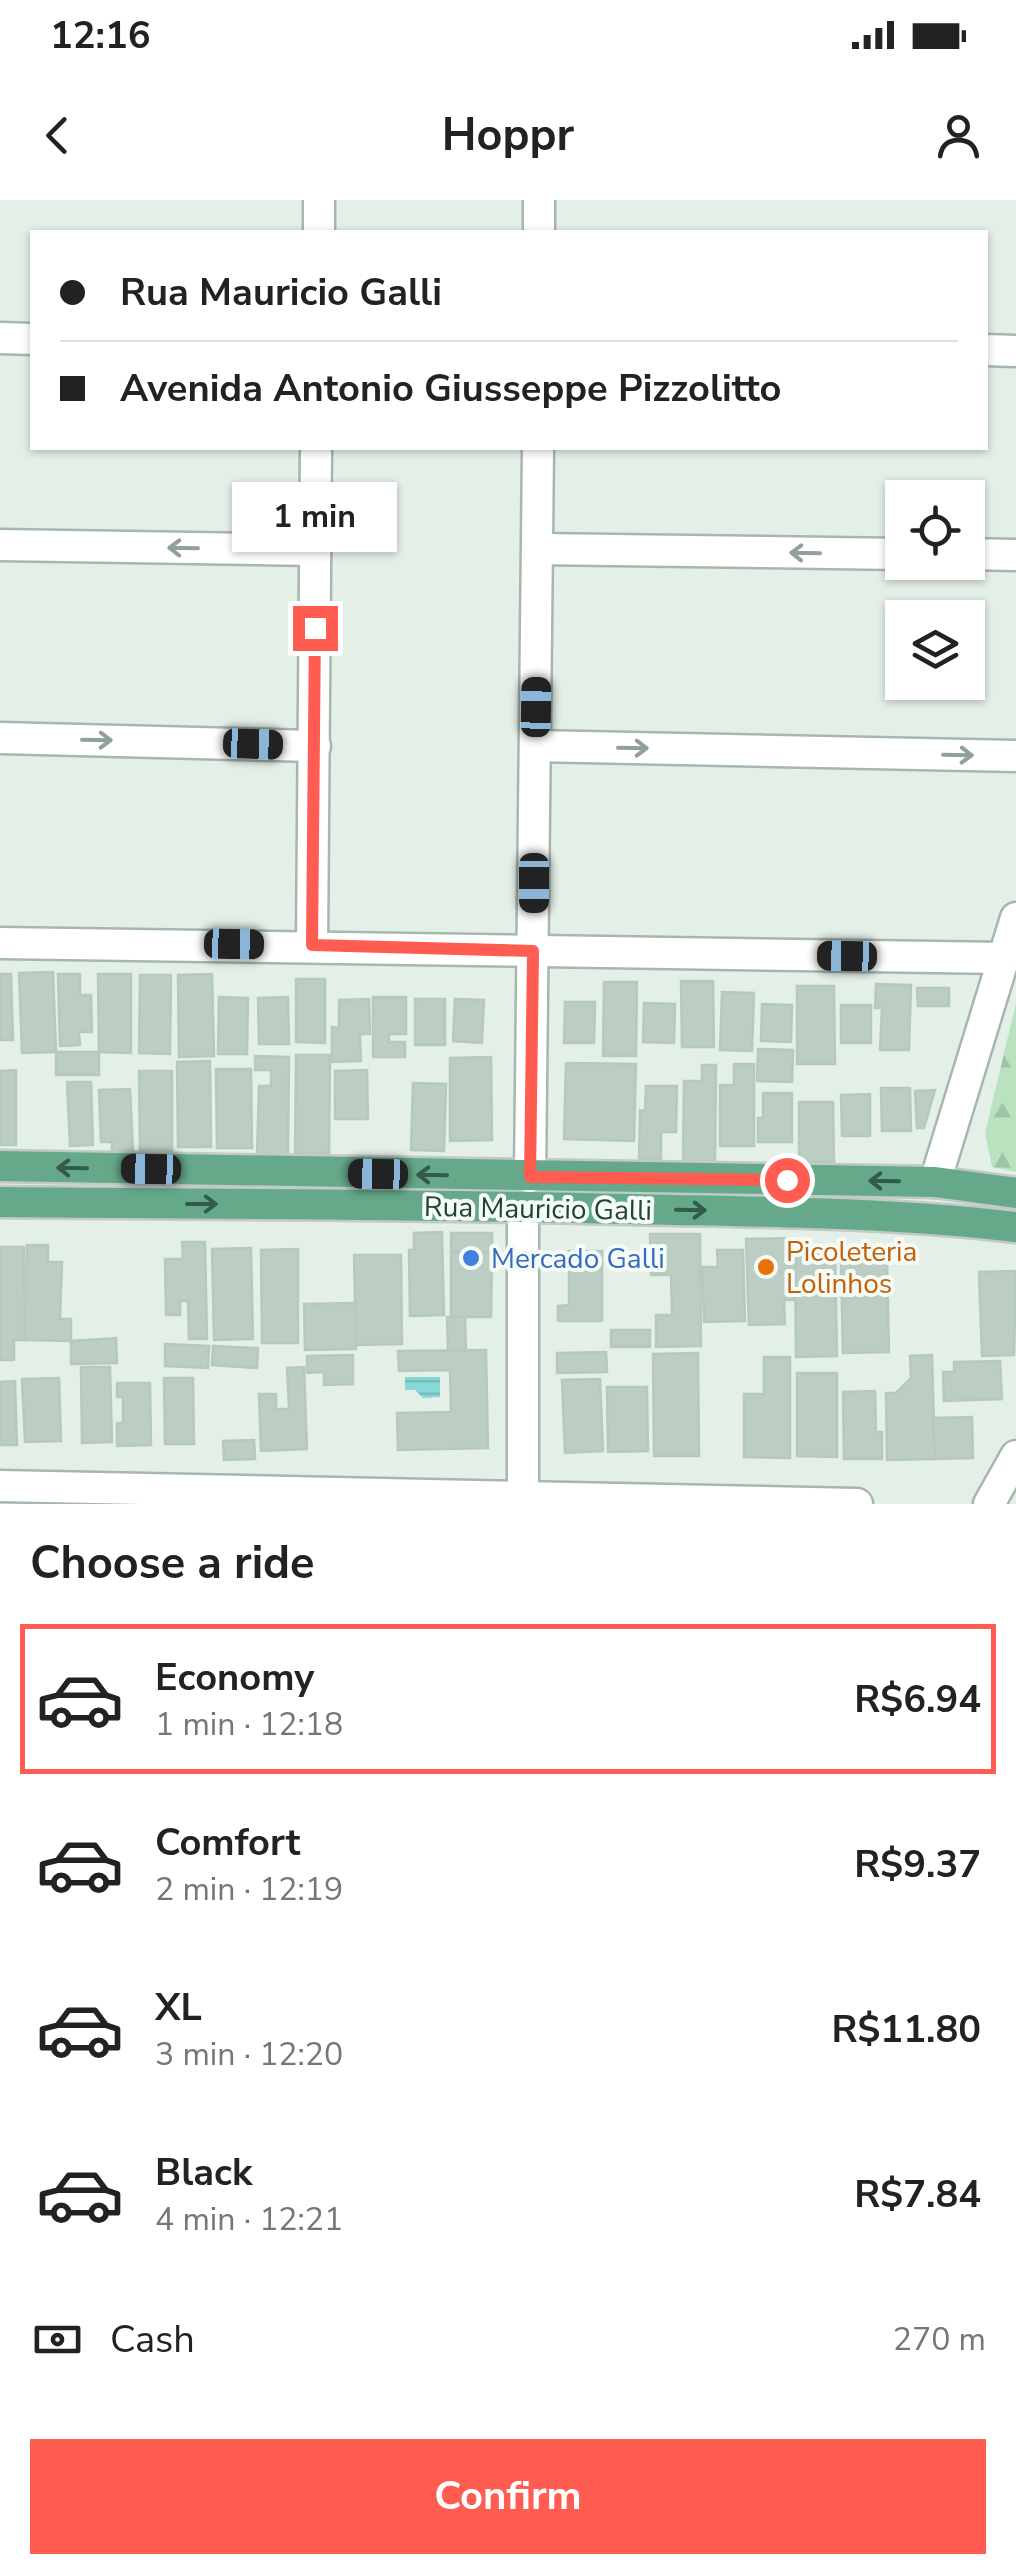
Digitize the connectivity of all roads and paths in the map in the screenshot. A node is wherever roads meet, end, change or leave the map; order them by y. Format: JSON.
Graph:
{"nodes":[{"id":1,"x":319,"y":200,"type":"edge"},
{"id":2,"x":539,"y":200,"type":"edge"},
{"id":3,"x":319,"y":230,"type":"edge"},
{"id":4,"x":539,"y":230,"type":"edge"},
{"id":5,"x":0,"y":338,"type":"edge"},
{"id":6,"x":30,"y":338,"type":"edge"},
{"id":7,"x":988,"y":350,"type":"edge"},
{"id":8,"x":1016,"y":351,"type":"edge"},
{"id":9,"x":316,"y":450,"type":"edge"},
{"id":10,"x":538,"y":450,"type":"edge"},
{"id":11,"x":0,"y":544,"type":"edge"},
{"id":12,"x":315,"y":550,"type":"junction"},
{"id":13,"x":538,"y":550,"type":"junction"},
{"id":14,"x":885,"y":554,"type":"edge"},
{"id":15,"x":985,"y":554,"type":"edge"},
{"id":16,"x":1016,"y":555,"type":"edge"},
{"id":17,"x":0,"y":738,"type":"edge"},
{"id":18,"x":315,"y":746,"type":"junction"},
{"id":19,"x":535,"y":746,"type":"junction"},
{"id":20,"x":1016,"y":756,"type":"edge"},
{"id":21,"x":1016,"y":918,"type":"edge"},
{"id":22,"x":0,"y":943,"type":"edge"},
{"id":23,"x":312,"y":945,"type":"junction"},
{"id":24,"x":533,"y":951,"type":"junction"},
{"id":25,"x":1004,"y":958,"type":"junction"},
{"id":26,"x":0,"y":1166,"type":"edge"},
{"id":27,"x":934,"y":1182,"type":"junction"},
{"id":28,"x":527,"y":1192,"type":"junction"},
{"id":29,"x":1016,"y":1193,"type":"edge"},
{"id":30,"x":0,"y":1202,"type":"edge"},
{"id":31,"x":1016,"y":1227,"type":"edge"},
{"id":32,"x":1013,"y":1469,"type":"edge"},
{"id":33,"x":0,"y":1486,"type":"edge"},
{"id":34,"x":523,"y":1500,"type":"edge"},
{"id":35,"x":857,"y":1504,"type":"edge"},
{"id":36,"x":989,"y":1504,"type":"edge"}],
"edges":[{"from":1,"to":3,"type":"street"},
{"from":2,"to":4,"type":"street"},
{"from":5,"to":6,"type":"street"},
{"from":7,"to":8,"type":"street"},
{"from":9,"to":12,"type":"street"},
{"from":10,"to":13,"type":"street"},
{"from":12,"to":11,"type":"street","one_way":true},
{"from":12,"to":18,"type":"street"},
{"from":14,"to":13,"type":"street","one_way":true},
{"from":13,"to":19,"type":"street"},
{"from":15,"to":16,"type":"street"},
{"from":17,"to":18,"type":"street","one_way":true},
{"from":18,"to":23,"type":"street"},
{"from":19,"to":20,"type":"street","one_way":true},
{"from":19,"to":24,"type":"street"},
{"from":21,"to":25,"type":"street"},
{"from":22,"to":23,"type":"street"},
{"from":23,"to":24,"type":"street"},
{"from":24,"to":25,"type":"street"},
{"from":24,"to":28,"type":"street"},
{"from":25,"to":27,"type":"street"},
{"from":28,"to":26,"type":"main road","name":"Rua Mauricio Galli","one_way":true},
{"from":27,"to":28,"type":"main road","name":"Rua Mauricio Galli","one_way":true},
{"from":27,"to":29,"type":"main road","name":"Rua Mauricio Galli"},
{"from":30,"to":28,"type":"main road","name":"Rua Mauricio Galli","one_way":true},
{"from":28,"to":31,"type":"main road","name":"Rua Mauricio Galli","one_way":true},
{"from":28,"to":34,"type":"street"},
{"from":32,"to":36,"type":"street"},
{"from":33,"to":34,"type":"street"},
{"from":34,"to":35,"type":"street"}]}
